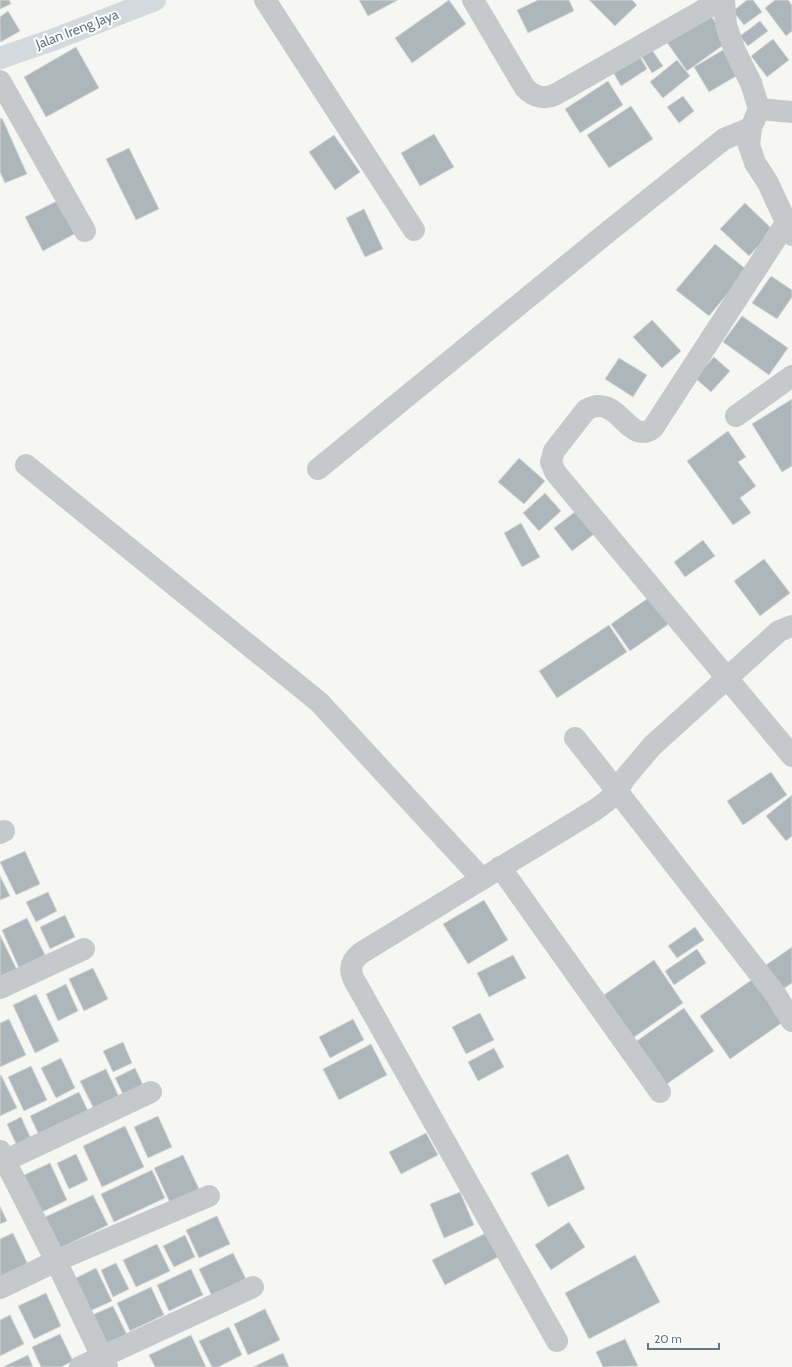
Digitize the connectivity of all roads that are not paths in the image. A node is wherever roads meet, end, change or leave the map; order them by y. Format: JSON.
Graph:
{"nodes":[{"id":1,"x":155,"y":0,"type":"edge"},
{"id":2,"x":265,"y":0,"type":"edge"},
{"id":3,"x":473,"y":0,"type":"edge"},
{"id":4,"x":722,"y":0,"type":"edge"},
{"id":5,"x":0,"y":58,"type":"edge"},
{"id":6,"x":0,"y":81,"type":"edge"},
{"id":7,"x":792,"y":112,"type":"edge"},
{"id":8,"x":755,"y":119,"type":"junction"},
{"id":9,"x":789,"y":229,"type":"edge"},
{"id":10,"x":414,"y":230,"type":"dead end"},
{"id":11,"x":85,"y":231,"type":"dead end"},
{"id":12,"x":792,"y":376,"type":"edge"},
{"id":13,"x":736,"y":416,"type":"dead end"},
{"id":14,"x":26,"y":465,"type":"dead end"},
{"id":15,"x":318,"y":469,"type":"dead end"},
{"id":16,"x":792,"y":626,"type":"edge"},
{"id":17,"x":727,"y":678,"type":"junction"},
{"id":18,"x":575,"y":738,"type":"dead end"},
{"id":19,"x":792,"y":756,"type":"edge"},
{"id":20,"x":617,"y":791,"type":"junction"},
{"id":21,"x":500,"y":867,"type":"junction"},
{"id":22,"x":482,"y":879,"type":"junction"},
{"id":23,"x":84,"y":949,"type":"dead end"},
{"id":24,"x":0,"y":988,"type":"edge"},
{"id":25,"x":792,"y":1021,"type":"edge"},
{"id":26,"x":151,"y":1092,"type":"dead end"},
{"id":27,"x":660,"y":1092,"type":"dead end"},
{"id":28,"x":2,"y":1158,"type":"edge"},
{"id":29,"x":209,"y":1196,"type":"dead end"},
{"id":30,"x":56,"y":1261,"type":"junction"},
{"id":31,"x":253,"y":1287,"type":"dead end"},
{"id":32,"x":0,"y":1288,"type":"edge"},
{"id":33,"x":557,"y":1341,"type":"dead end"},
{"id":34,"x":104,"y":1362,"type":"edge"},
{"id":35,"x":80,"y":1367,"type":"edge"}],
"edges":[{"from":1,"to":5,"type":"street","name":"Jalan Ireng Jaya"},
{"from":2,"to":10,"type":"street"},
{"from":3,"to":4,"type":"street"},
{"from":4,"to":8,"type":"street"},
{"from":6,"to":11,"type":"street"},
{"from":7,"to":8,"type":"street"},
{"from":8,"to":9,"type":"street"},
{"from":8,"to":15,"type":"street"},
{"from":9,"to":17,"type":"street"},
{"from":12,"to":13,"type":"street"},
{"from":14,"to":22,"type":"street"},
{"from":16,"to":17,"type":"street"},
{"from":17,"to":19,"type":"street"},
{"from":17,"to":20,"type":"street"},
{"from":18,"to":20,"type":"street"},
{"from":20,"to":21,"type":"street"},
{"from":20,"to":25,"type":"street"},
{"from":21,"to":22,"type":"street"},
{"from":21,"to":27,"type":"street"},
{"from":22,"to":33,"type":"street"},
{"from":23,"to":24,"type":"street"},
{"from":26,"to":28,"type":"street"},
{"from":28,"to":30,"type":"street"},
{"from":29,"to":30,"type":"street"},
{"from":30,"to":32,"type":"street"},
{"from":30,"to":34,"type":"street"},
{"from":31,"to":34,"type":"street"},
{"from":34,"to":35,"type":"street"}]}
